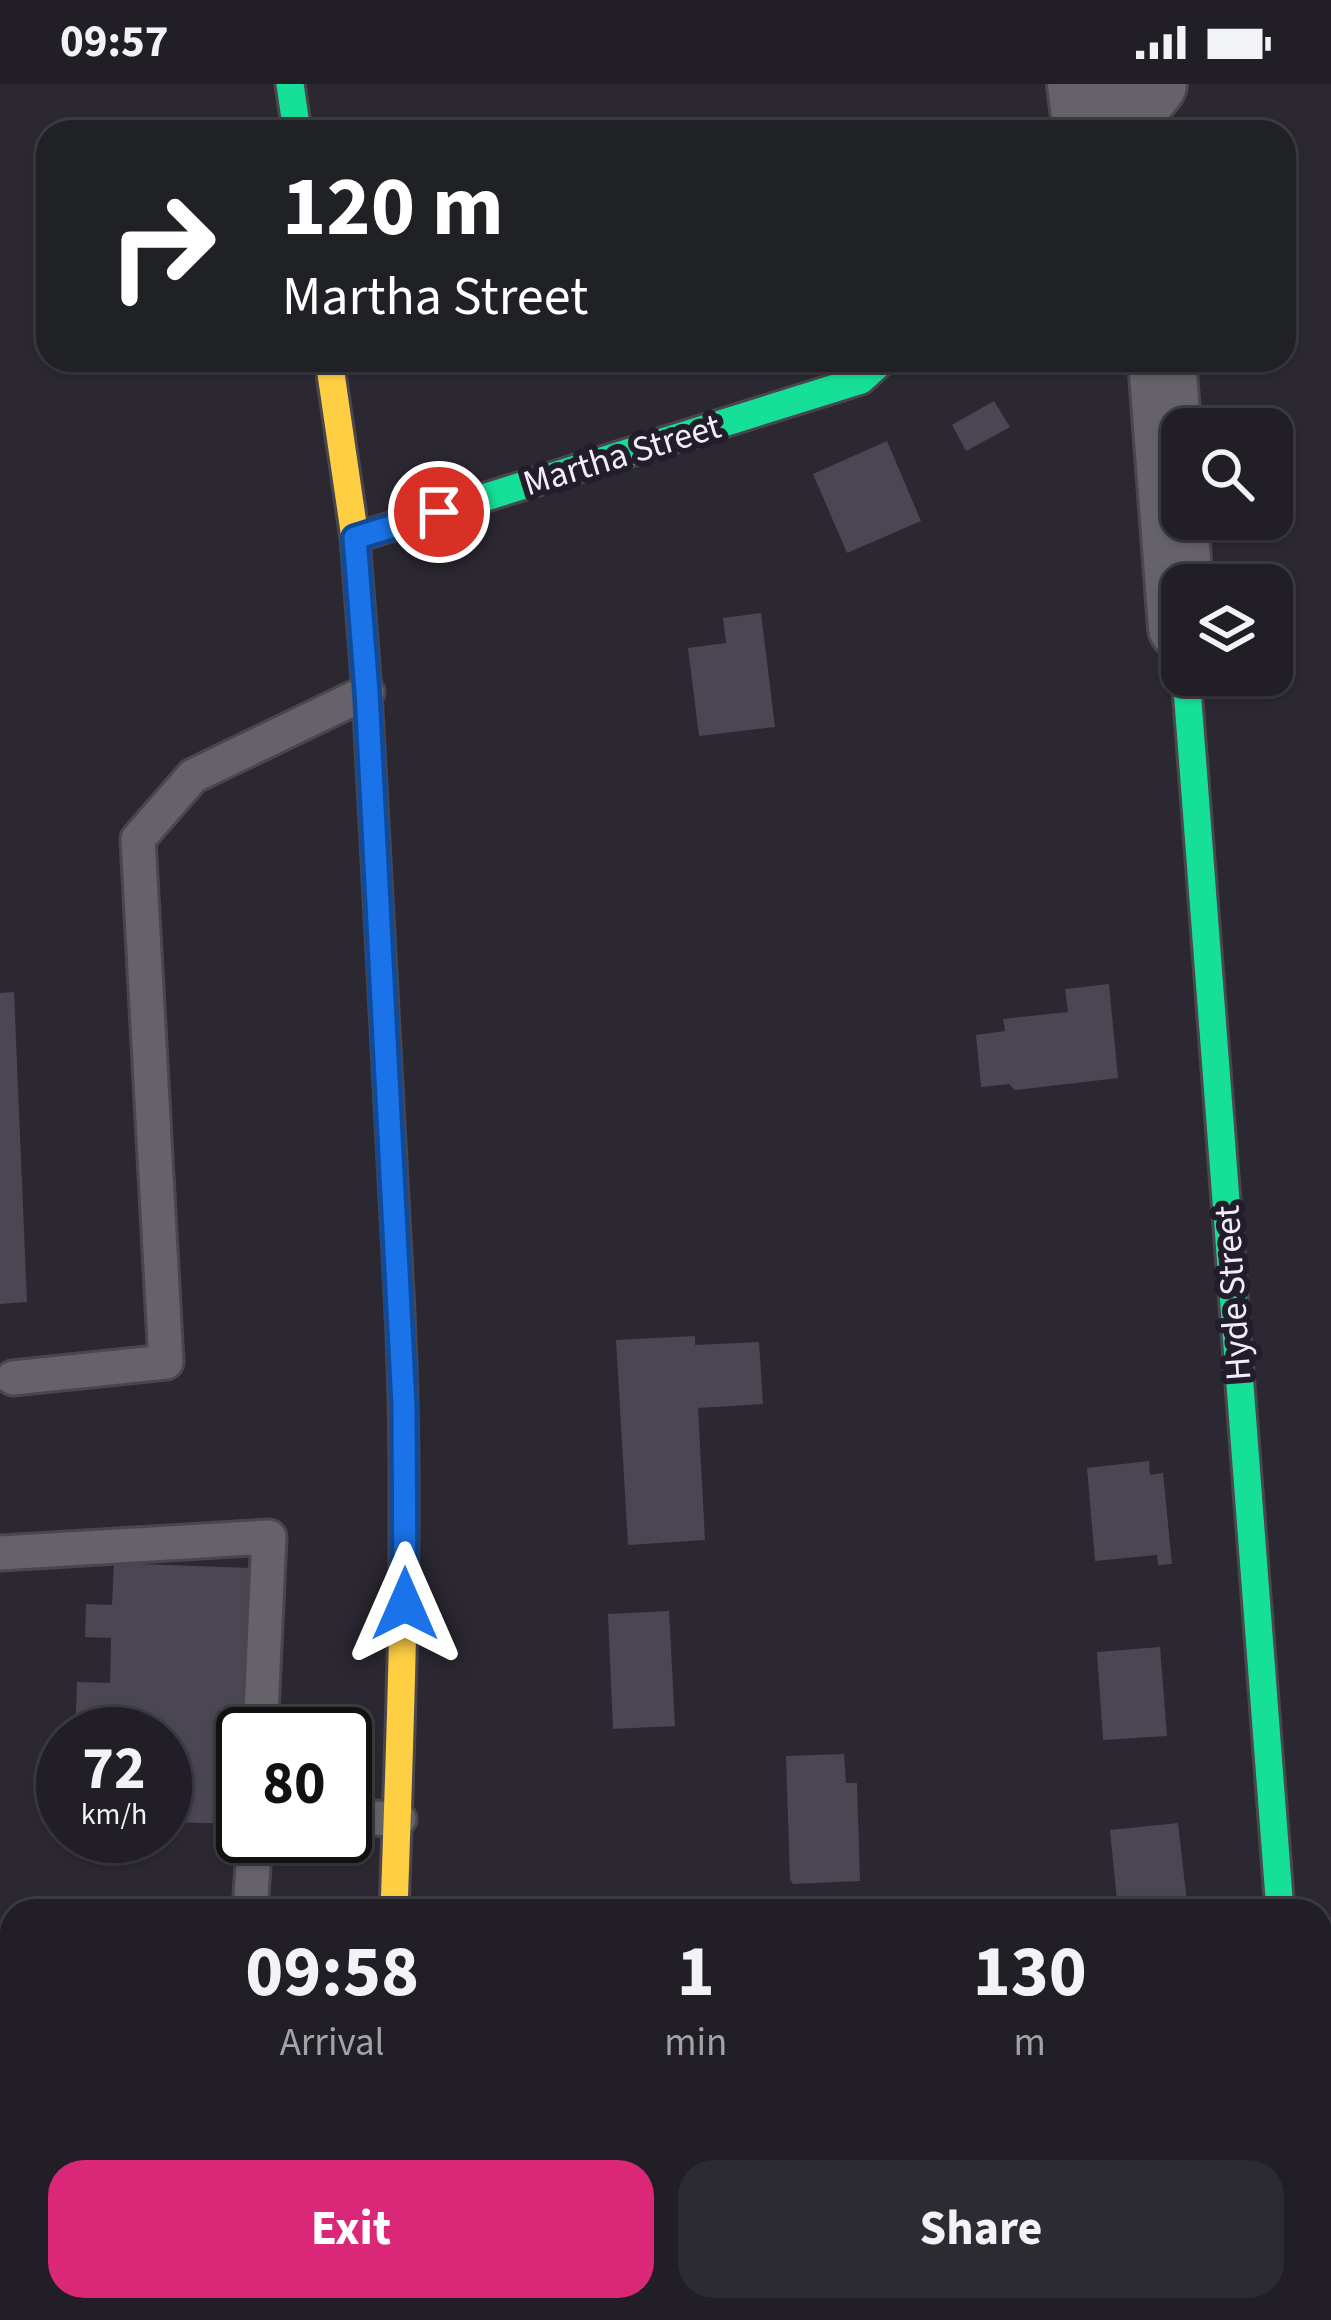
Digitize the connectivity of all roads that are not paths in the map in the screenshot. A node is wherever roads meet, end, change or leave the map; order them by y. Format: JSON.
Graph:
{"nodes":[{"id":1,"x":290,"y":84,"type":"edge"},
{"id":2,"x":1081,"y":84,"type":"edge"},
{"id":3,"x":1153,"y":84,"type":"edge"},
{"id":4,"x":295,"y":120,"type":"edge"},
{"id":5,"x":1086,"y":120,"type":"edge"},
{"id":6,"x":1124,"y":120,"type":"edge"},
{"id":7,"x":331,"y":372,"type":"edge"},
{"id":8,"x":870,"y":372,"type":"edge"},
{"id":9,"x":1163,"y":372,"type":"edge"},
{"id":10,"x":355,"y":538,"type":"junction"},
{"id":11,"x":1177,"y":564,"type":"edge"},
{"id":12,"x":367,"y":692,"type":"junction"},
{"id":13,"x":1188,"y":696,"type":"edge"},
{"id":14,"x":13,"y":1378,"type":"dead end"},
{"id":15,"x":0,"y":1553,"type":"edge"},
{"id":16,"x":261,"y":1707,"type":"edge"},
{"id":17,"x":372,"y":1818,"type":"edge"},
{"id":18,"x":398,"y":1819,"type":"junction"},
{"id":19,"x":253,"y":1863,"type":"edge"},
{"id":20,"x":251,"y":1899,"type":"edge"},
{"id":21,"x":395,"y":1899,"type":"edge"},
{"id":22,"x":1279,"y":1899,"type":"edge"}],
"edges":[{"from":1,"to":4,"type":"main road"},
{"from":2,"to":5,"type":"street"},
{"from":3,"to":6,"type":"street"},
{"from":7,"to":10,"type":"main road"},
{"from":8,"to":10,"type":"main road","name":"Martha Street"},
{"from":9,"to":11,"type":"street"},
{"from":10,"to":12,"type":"main road"},
{"from":12,"to":14,"type":"lane"},
{"from":12,"to":18,"type":"main road"},
{"from":13,"to":22,"type":"main road","name":"Hyde Street"},
{"from":15,"to":16,"type":"lane"},
{"from":17,"to":18,"type":"lane"},
{"from":18,"to":21,"type":"main road"},
{"from":19,"to":20,"type":"lane"}]}
